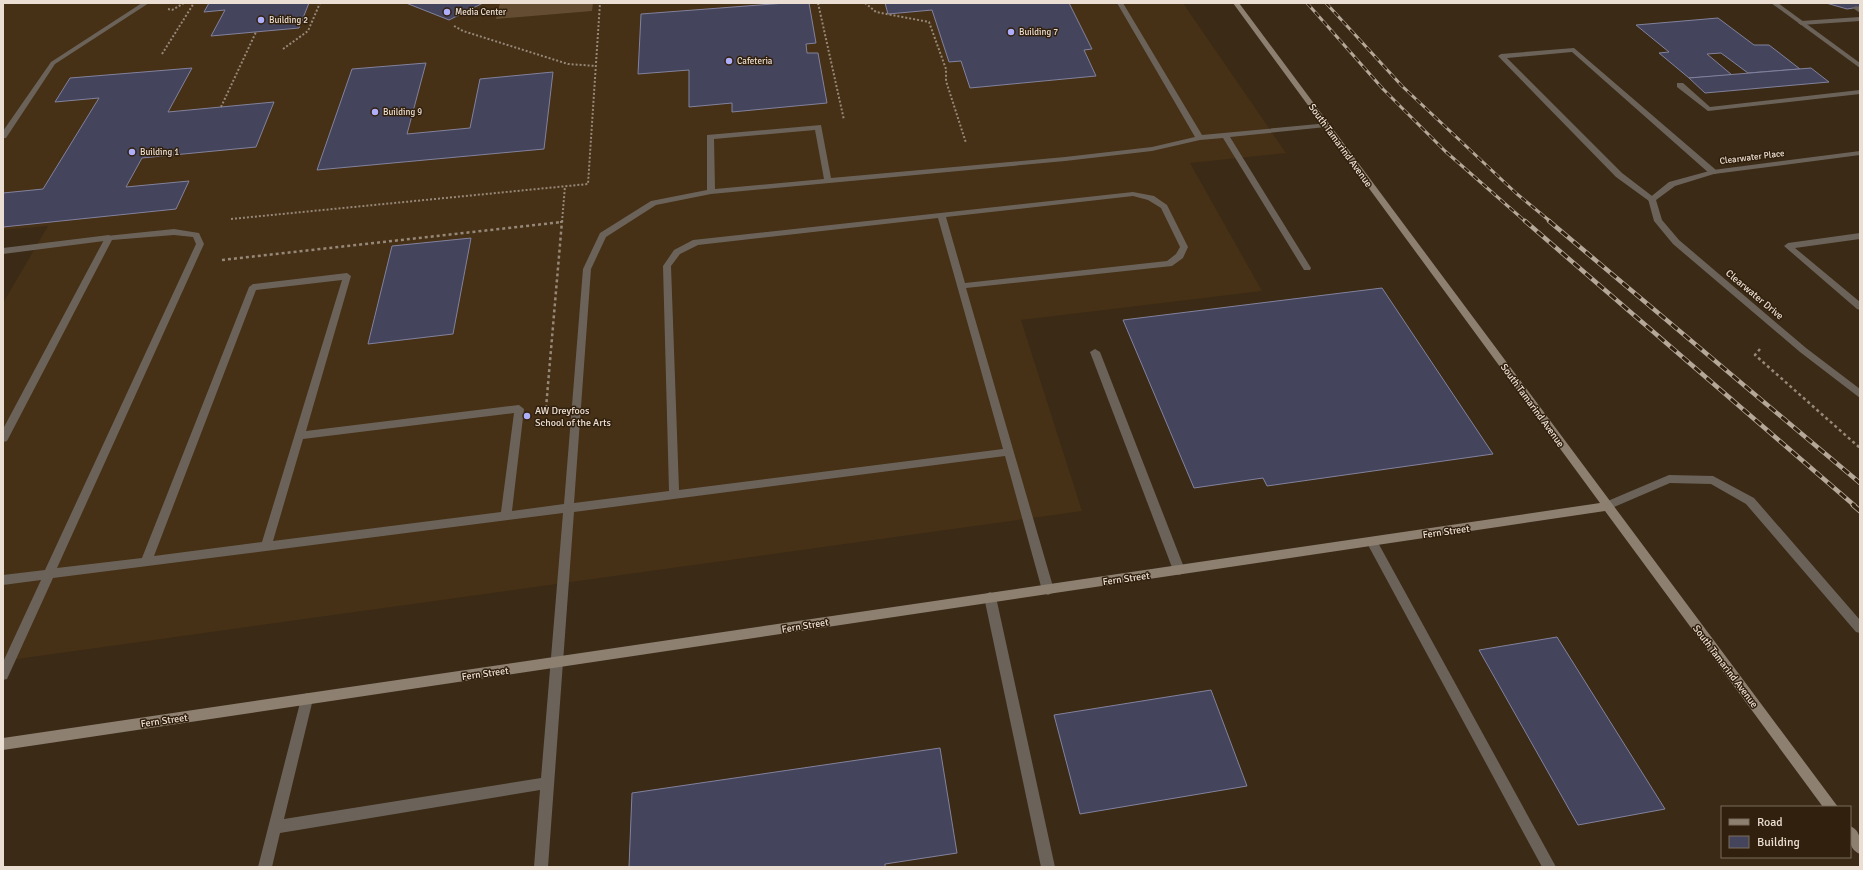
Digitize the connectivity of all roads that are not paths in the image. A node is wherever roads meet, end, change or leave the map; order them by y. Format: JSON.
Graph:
{"nodes":[{"id":1,"x":146,"y":3,"type":"edge"},
{"id":2,"x":1120,"y":3,"type":"edge"},
{"id":3,"x":1236,"y":3,"type":"edge"},
{"id":4,"x":1774,"y":3,"type":"edge"},
{"id":5,"x":1860,"y":19,"type":"edge"},
{"id":6,"x":1801,"y":23,"type":"junction"},
{"id":7,"x":1860,"y":66,"type":"edge"},
{"id":8,"x":1680,"y":85,"type":"dead end"},
{"id":9,"x":1860,"y":92,"type":"edge"},
{"id":10,"x":1326,"y":125,"type":"junction"},
{"id":11,"x":3,"y":136,"type":"edge"},
{"id":12,"x":1225,"y":136,"type":"junction"},
{"id":13,"x":1200,"y":138,"type":"junction"},
{"id":14,"x":1860,"y":153,"type":"edge"},
{"id":15,"x":1713,"y":172,"type":"junction"},
{"id":16,"x":828,"y":181,"type":"junction"},
{"id":17,"x":711,"y":192,"type":"junction"},
{"id":18,"x":1652,"y":199,"type":"junction"},
{"id":19,"x":942,"y":215,"type":"junction"},
{"id":20,"x":1860,"y":236,"type":"edge"},
{"id":21,"x":109,"y":238,"type":"junction"},
{"id":22,"x":7,"y":250,"type":"edge"},
{"id":23,"x":1307,"y":268,"type":"dead end"},
{"id":24,"x":961,"y":286,"type":"junction"},
{"id":25,"x":1860,"y":307,"type":"edge"},
{"id":26,"x":1095,"y":352,"type":"dead end"},
{"id":27,"x":1860,"y":394,"type":"edge"},
{"id":28,"x":299,"y":436,"type":"junction"},
{"id":29,"x":3,"y":438,"type":"edge"},
{"id":30,"x":1009,"y":452,"type":"junction"},
{"id":31,"x":674,"y":495,"type":"junction"},
{"id":32,"x":1607,"y":506,"type":"junction"},
{"id":33,"x":569,"y":508,"type":"junction"},
{"id":34,"x":506,"y":516,"type":"junction"},
{"id":35,"x":1372,"y":542,"type":"junction"},
{"id":36,"x":266,"y":547,"type":"junction"},
{"id":37,"x":146,"y":562,"type":"junction"},
{"id":38,"x":1178,"y":570,"type":"junction"},
{"id":39,"x":49,"y":574,"type":"junction"},
{"id":40,"x":3,"y":580,"type":"edge"},
{"id":41,"x":1048,"y":590,"type":"junction"},
{"id":42,"x":990,"y":597,"type":"junction"},
{"id":43,"x":1860,"y":628,"type":"edge"},
{"id":44,"x":558,"y":662,"type":"junction"},
{"id":45,"x":3,"y":675,"type":"edge"},
{"id":46,"x":307,"y":699,"type":"junction"},
{"id":47,"x":3,"y":744,"type":"edge"},
{"id":48,"x":547,"y":782,"type":"junction"},
{"id":49,"x":1829,"y":806,"type":"edge"},
{"id":50,"x":275,"y":827,"type":"junction"},
{"id":51,"x":1851,"y":834,"type":"edge"},
{"id":52,"x":1860,"y":847,"type":"edge"},
{"id":53,"x":265,"y":867,"type":"edge"},
{"id":54,"x":540,"y":867,"type":"edge"},
{"id":55,"x":1048,"y":867,"type":"edge"},
{"id":56,"x":1548,"y":867,"type":"edge"}],
"edges":[{"from":1,"to":11,"type":"street"},
{"from":2,"to":13,"type":"street"},
{"from":3,"to":10,"type":"street","name":"South Tamarind Avenue"},
{"from":4,"to":6,"type":"street"},
{"from":5,"to":6,"type":"street"},
{"from":6,"to":7,"type":"street"},
{"from":8,"to":9,"type":"street"},
{"from":10,"to":12,"type":"street"},
{"from":10,"to":32,"type":"street","name":"South Tamarind Avenue"},
{"from":12,"to":13,"type":"street"},
{"from":12,"to":23,"type":"street"},
{"from":13,"to":16,"type":"street"},
{"from":14,"to":15,"type":"street","name":"Clearwater Place"},
{"from":15,"to":18,"type":"street","name":"Clearwater Place"},
{"from":15,"to":18,"type":"street"},
{"from":16,"to":17,"type":"street"},
{"from":16,"to":17,"type":"street"},
{"from":17,"to":33,"type":"street"},
{"from":18,"to":27,"type":"street","name":"Clearwater Drive"},
{"from":19,"to":24,"type":"street"},
{"from":19,"to":24,"type":"street"},
{"from":19,"to":31,"type":"street"},
{"from":20,"to":25,"type":"street"},
{"from":21,"to":22,"type":"street"},
{"from":21,"to":29,"type":"street"},
{"from":21,"to":39,"type":"street"},
{"from":24,"to":30,"type":"street"},
{"from":26,"to":38,"type":"street"},
{"from":28,"to":34,"type":"street"},
{"from":28,"to":36,"type":"street"},
{"from":28,"to":37,"type":"street"},
{"from":30,"to":31,"type":"street"},
{"from":30,"to":41,"type":"street"},
{"from":31,"to":33,"type":"street"},
{"from":32,"to":35,"type":"street","name":"Fern Street"},
{"from":32,"to":43,"type":"street"},
{"from":32,"to":49,"type":"street","name":"South Tamarind Avenue"},
{"from":33,"to":34,"type":"street"},
{"from":33,"to":44,"type":"street"},
{"from":34,"to":36,"type":"street"},
{"from":35,"to":38,"type":"street","name":"Fern Street"},
{"from":35,"to":56,"type":"street"},
{"from":36,"to":37,"type":"street"},
{"from":37,"to":39,"type":"street"},
{"from":38,"to":41,"type":"street","name":"Fern Street"},
{"from":39,"to":40,"type":"street"},
{"from":39,"to":45,"type":"street"},
{"from":41,"to":42,"type":"street","name":"Fern Street"},
{"from":42,"to":44,"type":"street","name":"Fern Street"},
{"from":42,"to":55,"type":"street"},
{"from":44,"to":46,"type":"street","name":"Fern Street"},
{"from":44,"to":48,"type":"street"},
{"from":46,"to":47,"type":"street","name":"Fern Street"},
{"from":46,"to":50,"type":"street"},
{"from":48,"to":50,"type":"street"},
{"from":48,"to":54,"type":"street"},
{"from":50,"to":53,"type":"street"},
{"from":51,"to":52,"type":"street"}]}
